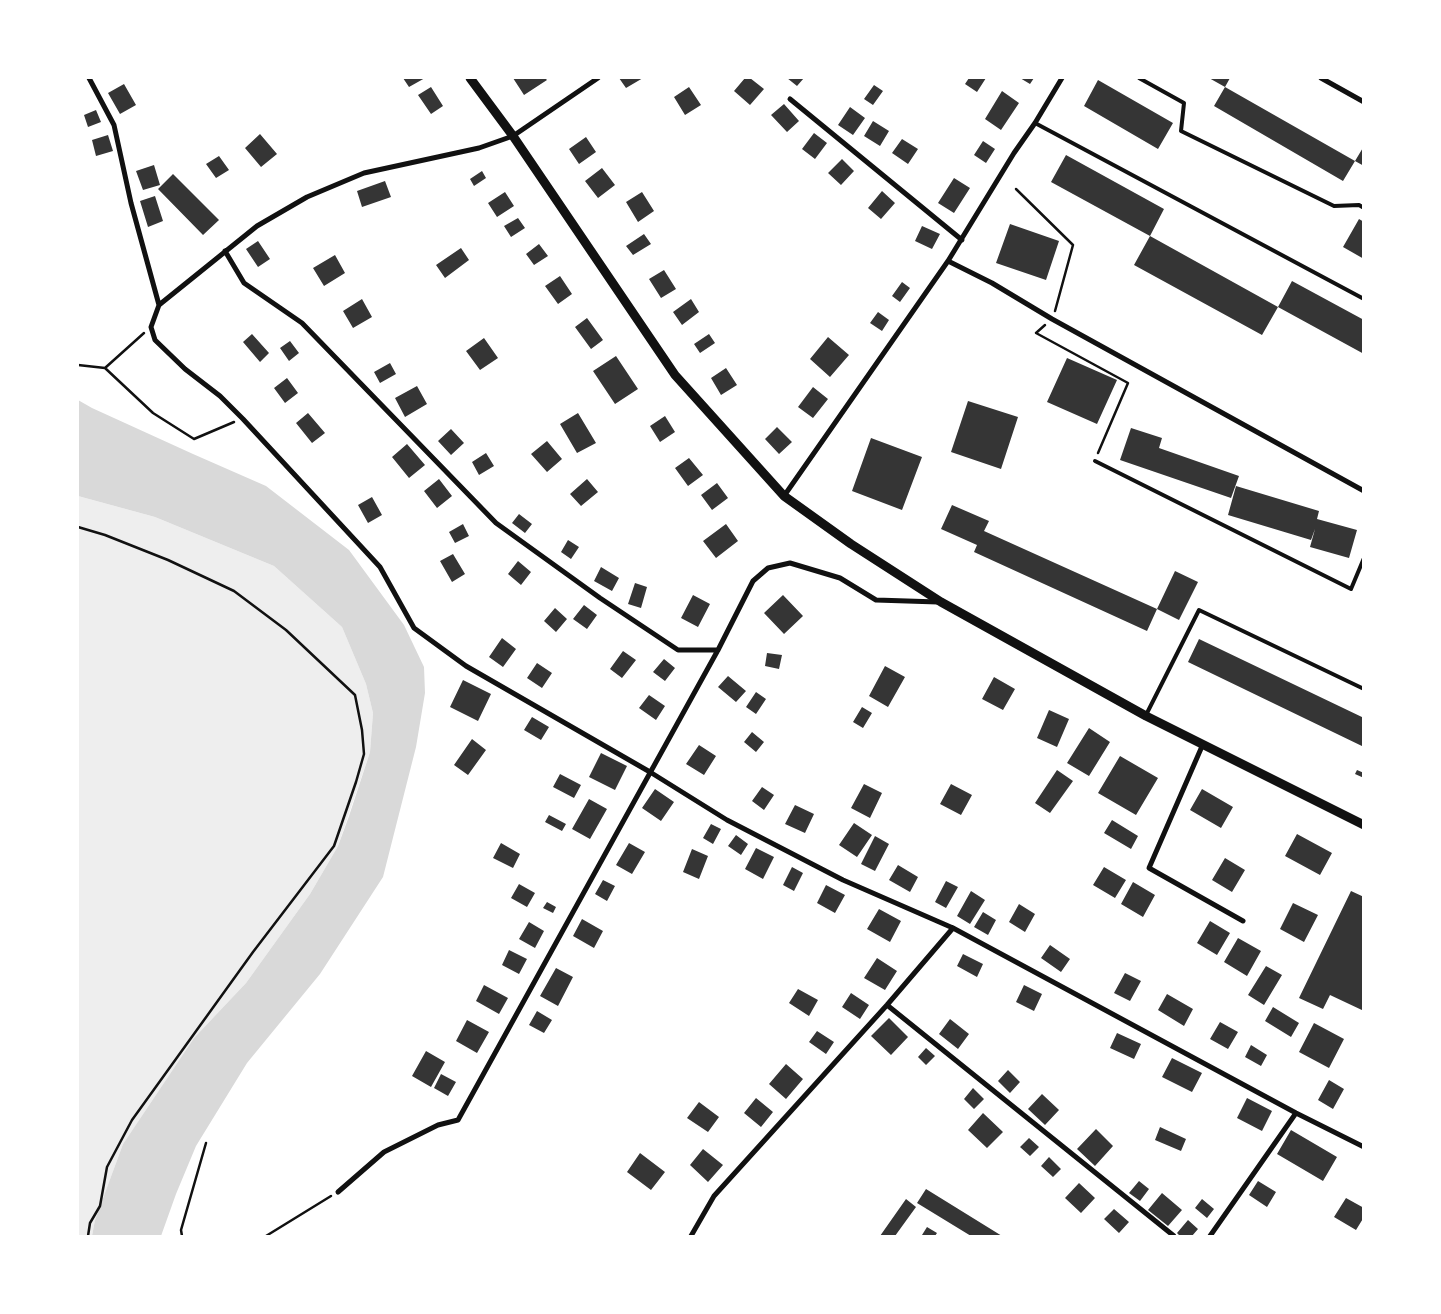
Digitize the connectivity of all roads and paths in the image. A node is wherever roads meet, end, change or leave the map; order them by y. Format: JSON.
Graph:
{"nodes":[{"id":1,"x":89,"y":78,"type":"edge"},
{"id":2,"x":470,"y":78,"type":"edge"},
{"id":3,"x":598,"y":78,"type":"edge"},
{"id":4,"x":1062,"y":78,"type":"edge"},
{"id":5,"x":1139,"y":78,"type":"edge"},
{"id":6,"x":1321,"y":78,"type":"edge"},
{"id":7,"x":790,"y":99,"type":"dead end"},
{"id":8,"x":1364,"y":102,"type":"edge"},
{"id":9,"x":1035,"y":123,"type":"junction"},
{"id":10,"x":513,"y":136,"type":"junction"},
{"id":11,"x":1364,"y":208,"type":"edge"},
{"id":12,"x":962,"y":240,"type":"junction"},
{"id":13,"x":225,"y":251,"type":"junction"},
{"id":14,"x":948,"y":261,"type":"junction"},
{"id":15,"x":1364,"y":298,"type":"edge"},
{"id":16,"x":159,"y":305,"type":"junction"},
{"id":17,"x":151,"y":327,"type":"junction"},
{"id":18,"x":78,"y":365,"type":"edge"},
{"id":19,"x":105,"y":368,"type":"junction"},
{"id":20,"x":243,"y":419,"type":"junction"},
{"id":21,"x":1095,"y":461,"type":"dead end"},
{"id":22,"x":1364,"y":492,"type":"edge"},
{"id":23,"x":784,"y":496,"type":"junction"},
{"id":24,"x":78,"y":527,"type":"edge"},
{"id":25,"x":1364,"y":558,"type":"edge"},
{"id":26,"x":941,"y":602,"type":"junction"},
{"id":27,"x":718,"y":650,"type":"junction"},
{"id":28,"x":1364,"y":689,"type":"edge"},
{"id":29,"x":1146,"y":716,"type":"junction"},
{"id":30,"x":1203,"y":744,"type":"junction"},
{"id":31,"x":650,"y":772,"type":"junction"},
{"id":32,"x":1364,"y":825,"type":"edge"},
{"id":33,"x":1243,"y":921,"type":"dead end"},
{"id":34,"x":953,"y":928,"type":"junction"},
{"id":35,"x":887,"y":1005,"type":"junction"},
{"id":36,"x":1296,"y":1113,"type":"junction"},
{"id":37,"x":206,"y":1143,"type":"dead end"},
{"id":38,"x":1364,"y":1147,"type":"edge"},
{"id":39,"x":338,"y":1192,"type":"joint"},
{"id":40,"x":88,"y":1236,"type":"edge"},
{"id":41,"x":182,"y":1236,"type":"edge"},
{"id":42,"x":266,"y":1236,"type":"edge"},
{"id":43,"x":691,"y":1236,"type":"edge"},
{"id":44,"x":1174,"y":1236,"type":"edge"},
{"id":45,"x":1210,"y":1236,"type":"edge"}],
"edges":[{"from":1,"to":16,"type":"street"},
{"from":2,"to":10,"type":"street"},
{"from":3,"to":10,"type":"street"},
{"from":4,"to":9,"type":"street"},
{"from":5,"to":11,"type":"lane"},
{"from":6,"to":8,"type":"street"},
{"from":7,"to":12,"type":"street"},
{"from":9,"to":12,"type":"street"},
{"from":9,"to":15,"type":"lane"},
{"from":10,"to":13,"type":"street"},
{"from":10,"to":23,"type":"street"},
{"from":12,"to":14,"type":"street"},
{"from":13,"to":16,"type":"street"},
{"from":13,"to":27,"type":"street"},
{"from":14,"to":22,"type":"street"},
{"from":14,"to":23,"type":"street"},
{"from":16,"to":17,"type":"street"},
{"from":17,"to":19,"type":"path"},
{"from":17,"to":20,"type":"street"},
{"from":18,"to":19,"type":"path"},
{"from":19,"to":20,"type":"path"},
{"from":20,"to":31,"type":"street"},
{"from":21,"to":25,"type":"lane"},
{"from":23,"to":26,"type":"street"},
{"from":24,"to":40,"type":"path"},
{"from":26,"to":27,"type":"street"},
{"from":26,"to":29,"type":"street"},
{"from":27,"to":31,"type":"street"},
{"from":28,"to":29,"type":"lane"},
{"from":29,"to":30,"type":"street"},
{"from":30,"to":32,"type":"street"},
{"from":30,"to":33,"type":"street"},
{"from":31,"to":34,"type":"street"},
{"from":31,"to":39,"type":"street"},
{"from":34,"to":35,"type":"street"},
{"from":34,"to":36,"type":"street"},
{"from":35,"to":43,"type":"street"},
{"from":35,"to":44,"type":"street"},
{"from":36,"to":38,"type":"street"},
{"from":36,"to":45,"type":"street"},
{"from":37,"to":41,"type":"path"},
{"from":39,"to":42,"type":"path"}]}
